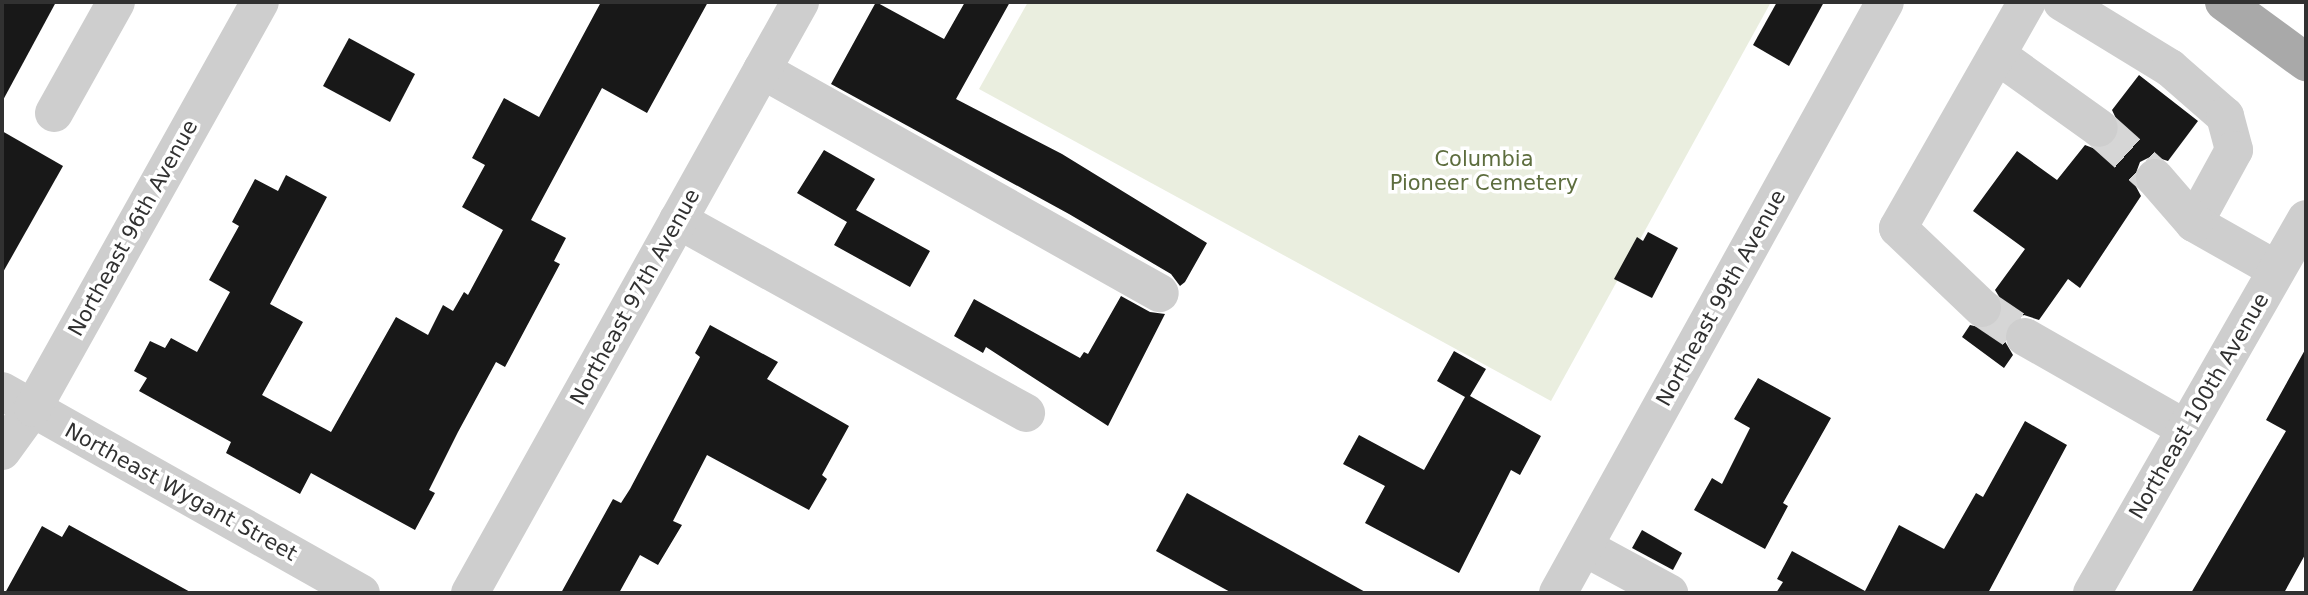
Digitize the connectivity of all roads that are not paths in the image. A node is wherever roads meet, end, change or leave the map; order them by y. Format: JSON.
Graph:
{"nodes":[{"id":1,"x":116,"y":2,"type":"edge"},
{"id":2,"x":260,"y":2,"type":"edge"},
{"id":3,"x":800,"y":2,"type":"edge"},
{"id":4,"x":1885,"y":2,"type":"edge"},
{"id":5,"x":2027,"y":2,"type":"edge"},
{"id":6,"x":2062,"y":2,"type":"edge"},
{"id":7,"x":2224,"y":2,"type":"edge"},
{"id":8,"x":1997,"y":55,"type":"junction"},
{"id":9,"x":2306,"y":62,"type":"edge"},
{"id":10,"x":762,"y":70,"type":"junction"},
{"id":11,"x":54,"y":113,"type":"dead end"},
{"id":12,"x":2099,"y":128,"type":"tunnel mouth"},
{"id":13,"x":2155,"y":178,"type":"tunnel mouth"},
{"id":14,"x":2306,"y":219,"type":"edge"},
{"id":15,"x":678,"y":220,"type":"junction"},
{"id":16,"x":2194,"y":223,"type":"junction"},
{"id":17,"x":2277,"y":270,"type":"junction"},
{"id":18,"x":1160,"y":293,"type":"dead end"},
{"id":19,"x":1982,"y":308,"type":"tunnel mouth"},
{"id":20,"x":2025,"y":337,"type":"tunnel mouth"},
{"id":21,"x":17,"y":400,"type":"edge"},
{"id":22,"x":1026,"y":413,"type":"dead end"},
{"id":23,"x":2186,"y":429,"type":"junction"},
{"id":24,"x":2,"y":450,"type":"edge"},
{"id":25,"x":1584,"y":547,"type":"junction"},
{"id":26,"x":361,"y":593,"type":"edge"},
{"id":27,"x":470,"y":593,"type":"edge"},
{"id":28,"x":1558,"y":593,"type":"edge"},
{"id":29,"x":1669,"y":593,"type":"edge"},
{"id":30,"x":2092,"y":593,"type":"edge"}],
"edges":[{"from":1,"to":11,"type":"street"},
{"from":2,"to":21,"type":"street","name":"Northeast 96th Avenue"},
{"from":3,"to":10,"type":"street","name":"Northeast 97th Avenue"},
{"from":4,"to":25,"type":"street","name":"Northeast 99th Avenue"},
{"from":5,"to":8,"type":"street"},
{"from":6,"to":16,"type":"street"},
{"from":7,"to":9,"type":"main road"},
{"from":8,"to":12,"type":"street"},
{"from":8,"to":19,"type":"street"},
{"from":10,"to":15,"type":"street","name":"Northeast 97th Avenue"},
{"from":10,"to":18,"type":"street"},
{"from":13,"to":16,"type":"street"},
{"from":14,"to":17,"type":"street","name":"Northeast 100th Avenue"},
{"from":15,"to":22,"type":"street"},
{"from":15,"to":27,"type":"street","name":"Northeast 97th Avenue"},
{"from":16,"to":17,"type":"street"},
{"from":17,"to":23,"type":"street","name":"Northeast 100th Avenue"},
{"from":20,"to":23,"type":"street"},
{"from":21,"to":24,"type":"street","name":"Northeast 96th Avenue"},
{"from":21,"to":26,"type":"street","name":"Northeast Wygant Street"},
{"from":23,"to":30,"type":"street","name":"Northeast 100th Avenue"},
{"from":25,"to":28,"type":"street","name":"Northeast 99th Avenue"},
{"from":25,"to":29,"type":"street"}]}
